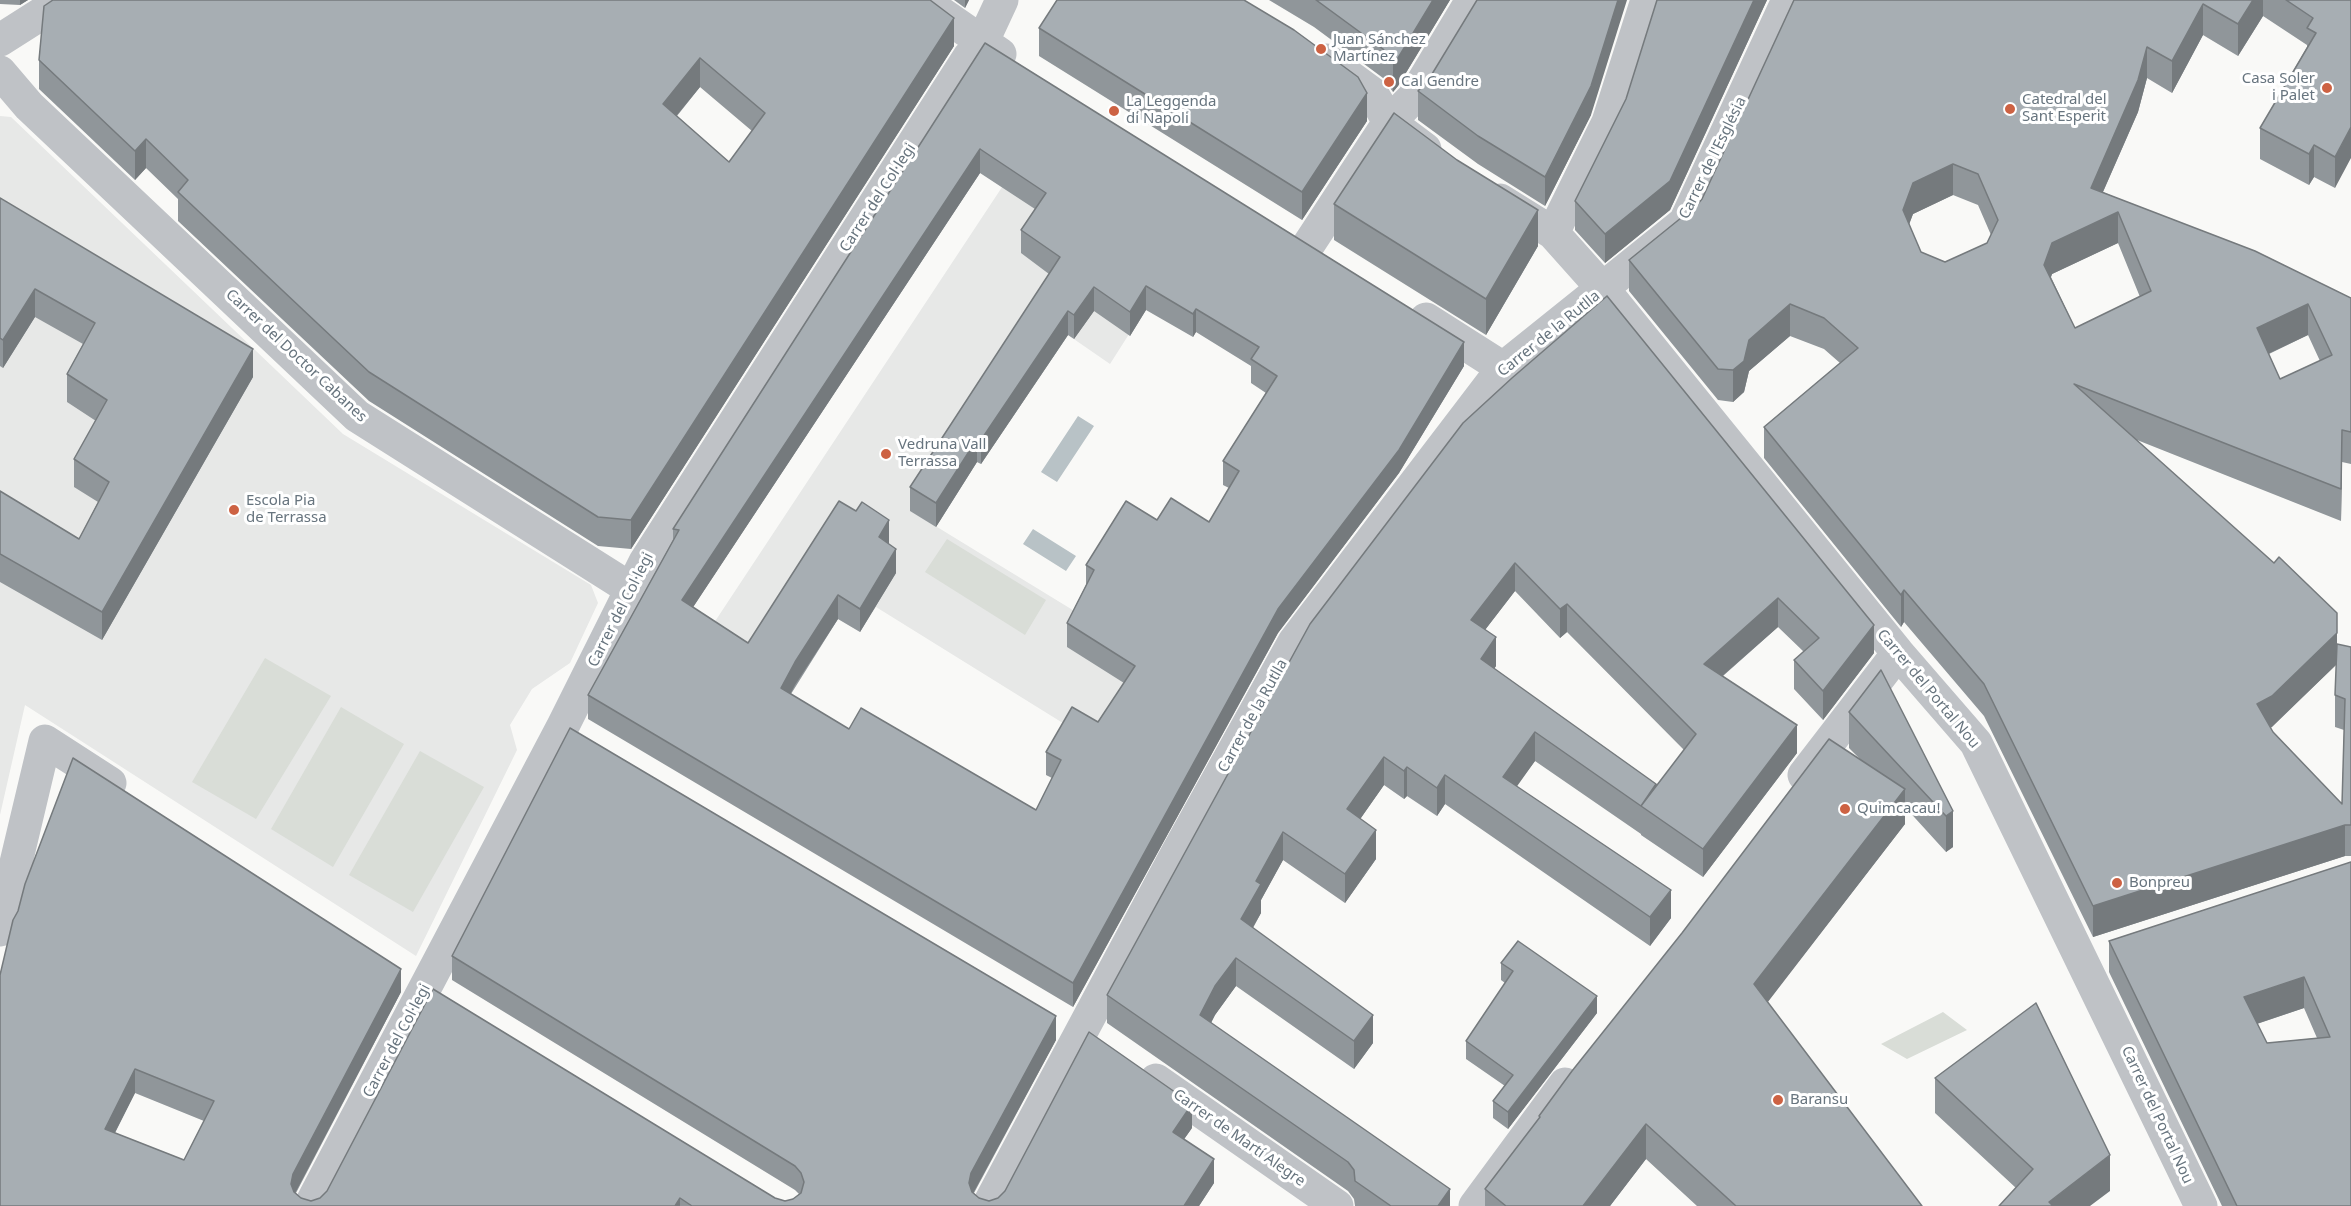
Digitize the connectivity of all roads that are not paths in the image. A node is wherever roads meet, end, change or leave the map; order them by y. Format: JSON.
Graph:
{"nodes":[{"id":1,"x":63,"y":0,"type":"edge"},
{"id":2,"x":922,"y":0,"type":"edge"},
{"id":3,"x":1002,"y":0,"type":"edge"},
{"id":4,"x":1472,"y":0,"type":"edge"},
{"id":5,"x":1647,"y":0,"type":"edge"},
{"id":6,"x":1788,"y":0,"type":"edge"},
{"id":7,"x":0,"y":40,"type":"edge"},
{"id":8,"x":982,"y":43,"type":"junction"},
{"id":9,"x":1304,"y":43,"type":"edge"},
{"id":10,"x":1023,"y":68,"type":"edge"},
{"id":11,"x":0,"y":72,"type":"edge"},
{"id":12,"x":1389,"y":122,"type":"junction"},
{"id":13,"x":1450,"y":167,"type":"edge"},
{"id":14,"x":1477,"y":186,"type":"edge"},
{"id":15,"x":1553,"y":233,"type":"junction"},
{"id":16,"x":1336,"y":265,"type":"edge"},
{"id":17,"x":1604,"y":289,"type":"junction"},
{"id":18,"x":1405,"y":307,"type":"edge"},
{"id":19,"x":1503,"y":368,"type":"junction"},
{"id":20,"x":631,"y":589,"type":"junction"},
{"id":21,"x":1898,"y":653,"type":"junction"},
{"id":22,"x":560,"y":731,"type":"junction"},
{"id":23,"x":593,"y":744,"type":"edge"},
{"id":24,"x":1790,"y":794,"type":"edge"},
{"id":25,"x":135,"y":799,"type":"edge"},
{"id":26,"x":0,"y":930,"type":"edge"},
{"id":27,"x":2115,"y":950,"type":"edge"},
{"id":28,"x":2083,"y":963,"type":"junction"},
{"id":29,"x":416,"y":980,"type":"junction"},
{"id":30,"x":456,"y":1004,"type":"edge"},
{"id":31,"x":1053,"y":1017,"type":"edge"},
{"id":32,"x":1106,"y":1046,"type":"junction"},
{"id":33,"x":1587,"y":1057,"type":"edge"},
{"id":34,"x":310,"y":1206,"type":"edge"},
{"id":35,"x":988,"y":1206,"type":"edge"},
{"id":36,"x":1337,"y":1206,"type":"edge"},
{"id":37,"x":1475,"y":1206,"type":"edge"},
{"id":38,"x":2201,"y":1206,"type":"edge"}],
"edges":[{"from":1,"to":7,"type":"street"},
{"from":2,"to":8,"type":"street"},
{"from":3,"to":8,"type":"street","name":"Carrer del Col·legi"},
{"from":4,"to":12,"type":"street"},
{"from":5,"to":15,"type":"street"},
{"from":6,"to":17,"type":"street","name":"Carrer de l'Església"},
{"from":8,"to":10,"type":"street"},
{"from":8,"to":20,"type":"street","name":"Carrer del Col·legi"},
{"from":9,"to":12,"type":"street"},
{"from":11,"to":20,"type":"street","name":"Carrer del Doctor Cabanes"},
{"from":12,"to":13,"type":"street"},
{"from":12,"to":16,"type":"street"},
{"from":14,"to":15,"type":"street","name":"Carrer del Portal Nou"},
{"from":15,"to":17,"type":"street","name":"Carrer del Portal Nou"},
{"from":17,"to":19,"type":"street","name":"Carrer de la Rutlla"},
{"from":17,"to":21,"type":"street","name":"Carrer del Portal Nou"},
{"from":18,"to":19,"type":"street"},
{"from":19,"to":32,"type":"street","name":"Carrer de la Rutlla"},
{"from":20,"to":22,"type":"street","name":"Carrer del Col·legi"},
{"from":21,"to":24,"type":"street"},
{"from":21,"to":28,"type":"street","name":"Carrer del Portal Nou"},
{"from":22,"to":23,"type":"street"},
{"from":22,"to":29,"type":"street","name":"Carrer del Col·legi"},
{"from":25,"to":26,"type":"street"},
{"from":27,"to":28,"type":"street"},
{"from":28,"to":38,"type":"street","name":"Carrer del Portal Nou"},
{"from":29,"to":30,"type":"street"},
{"from":29,"to":34,"type":"street","name":"Carrer del Col·legi"},
{"from":31,"to":32,"type":"street","name":"Carrer de Martí Alegre"},
{"from":32,"to":35,"type":"street","name":"Carrer de la Rutlla"},
{"from":32,"to":36,"type":"street","name":"Carrer de Martí Alegre"},
{"from":33,"to":37,"type":"street"}]}
